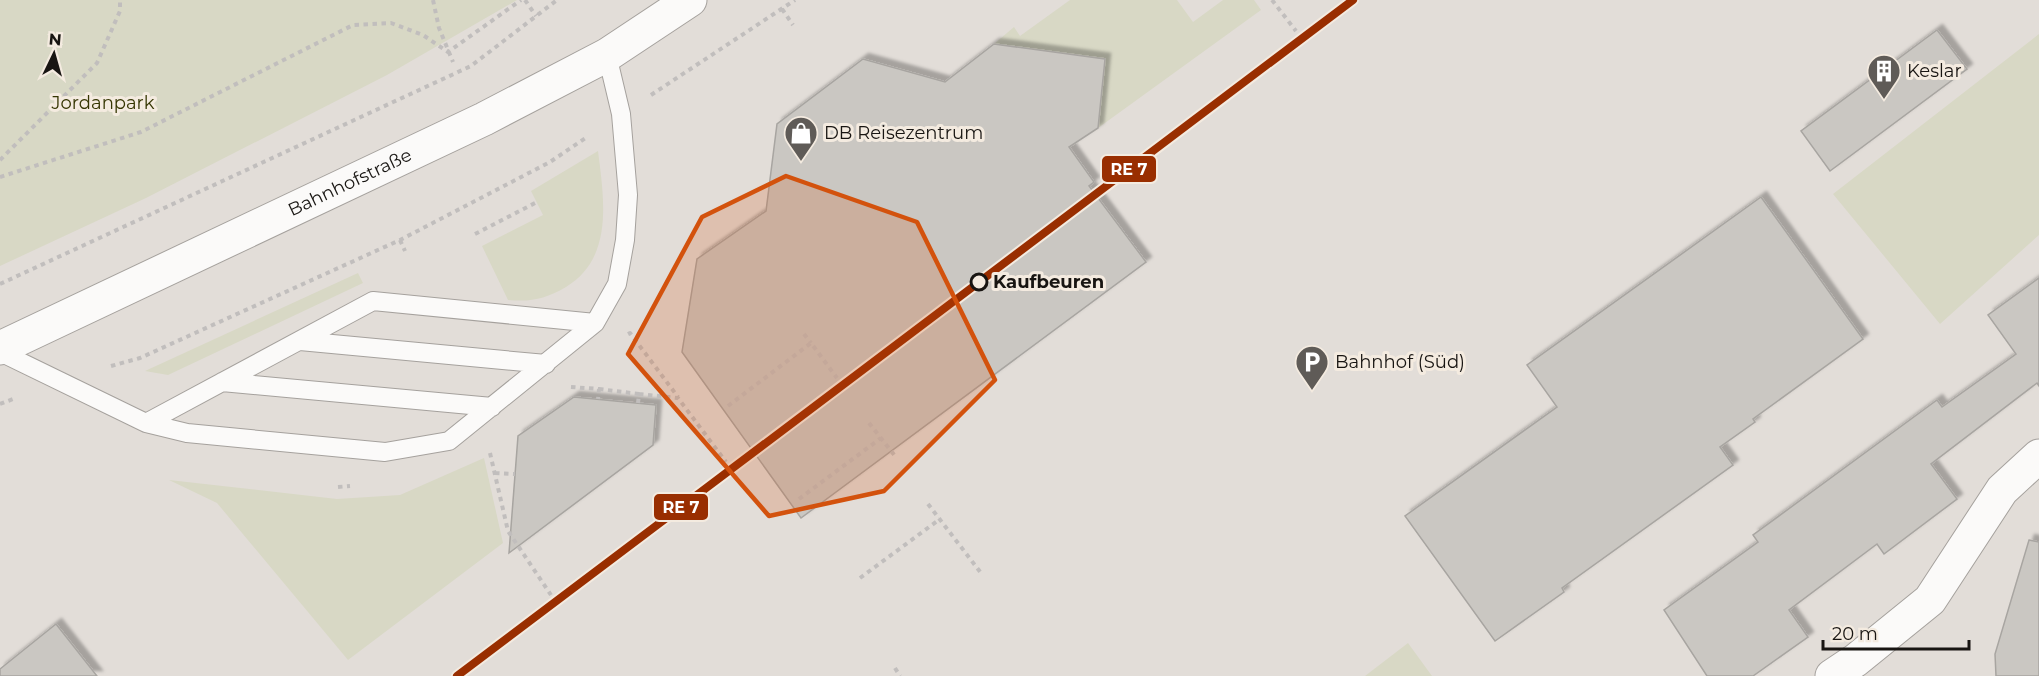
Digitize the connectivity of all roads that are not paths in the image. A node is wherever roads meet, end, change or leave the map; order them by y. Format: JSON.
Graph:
{"nodes":[{"id":1,"x":690,"y":0,"type":"edge"},
{"id":2,"x":607,"y":55,"type":"junction"},
{"id":3,"x":595,"y":323,"type":"junction"},
{"id":4,"x":300,"y":340,"type":"junction"},
{"id":5,"x":0,"y":350,"type":"edge"},
{"id":6,"x":546,"y":364,"type":"junction"},
{"id":7,"x":222,"y":382,"type":"junction"},
{"id":8,"x":487,"y":411,"type":"junction"},
{"id":9,"x":146,"y":423,"type":"junction"},
{"id":10,"x":2039,"y":456,"type":"edge"},
{"id":11,"x":1832,"y":676,"type":"edge"}],
"edges":[{"from":1,"to":2,"type":"street","name":"Bahnhofstraße"},
{"from":2,"to":3,"type":"lane"},
{"from":2,"to":5,"type":"street","name":"Bahnhofstraße"},
{"from":3,"to":4,"type":"lane"},
{"from":3,"to":6,"type":"lane"},
{"from":4,"to":6,"type":"lane"},
{"from":4,"to":7,"type":"lane"},
{"from":5,"to":9,"type":"lane"},
{"from":6,"to":8,"type":"lane"},
{"from":7,"to":8,"type":"lane"},
{"from":7,"to":9,"type":"lane"},
{"from":8,"to":9,"type":"lane"},
{"from":10,"to":11,"type":"street"}]}
